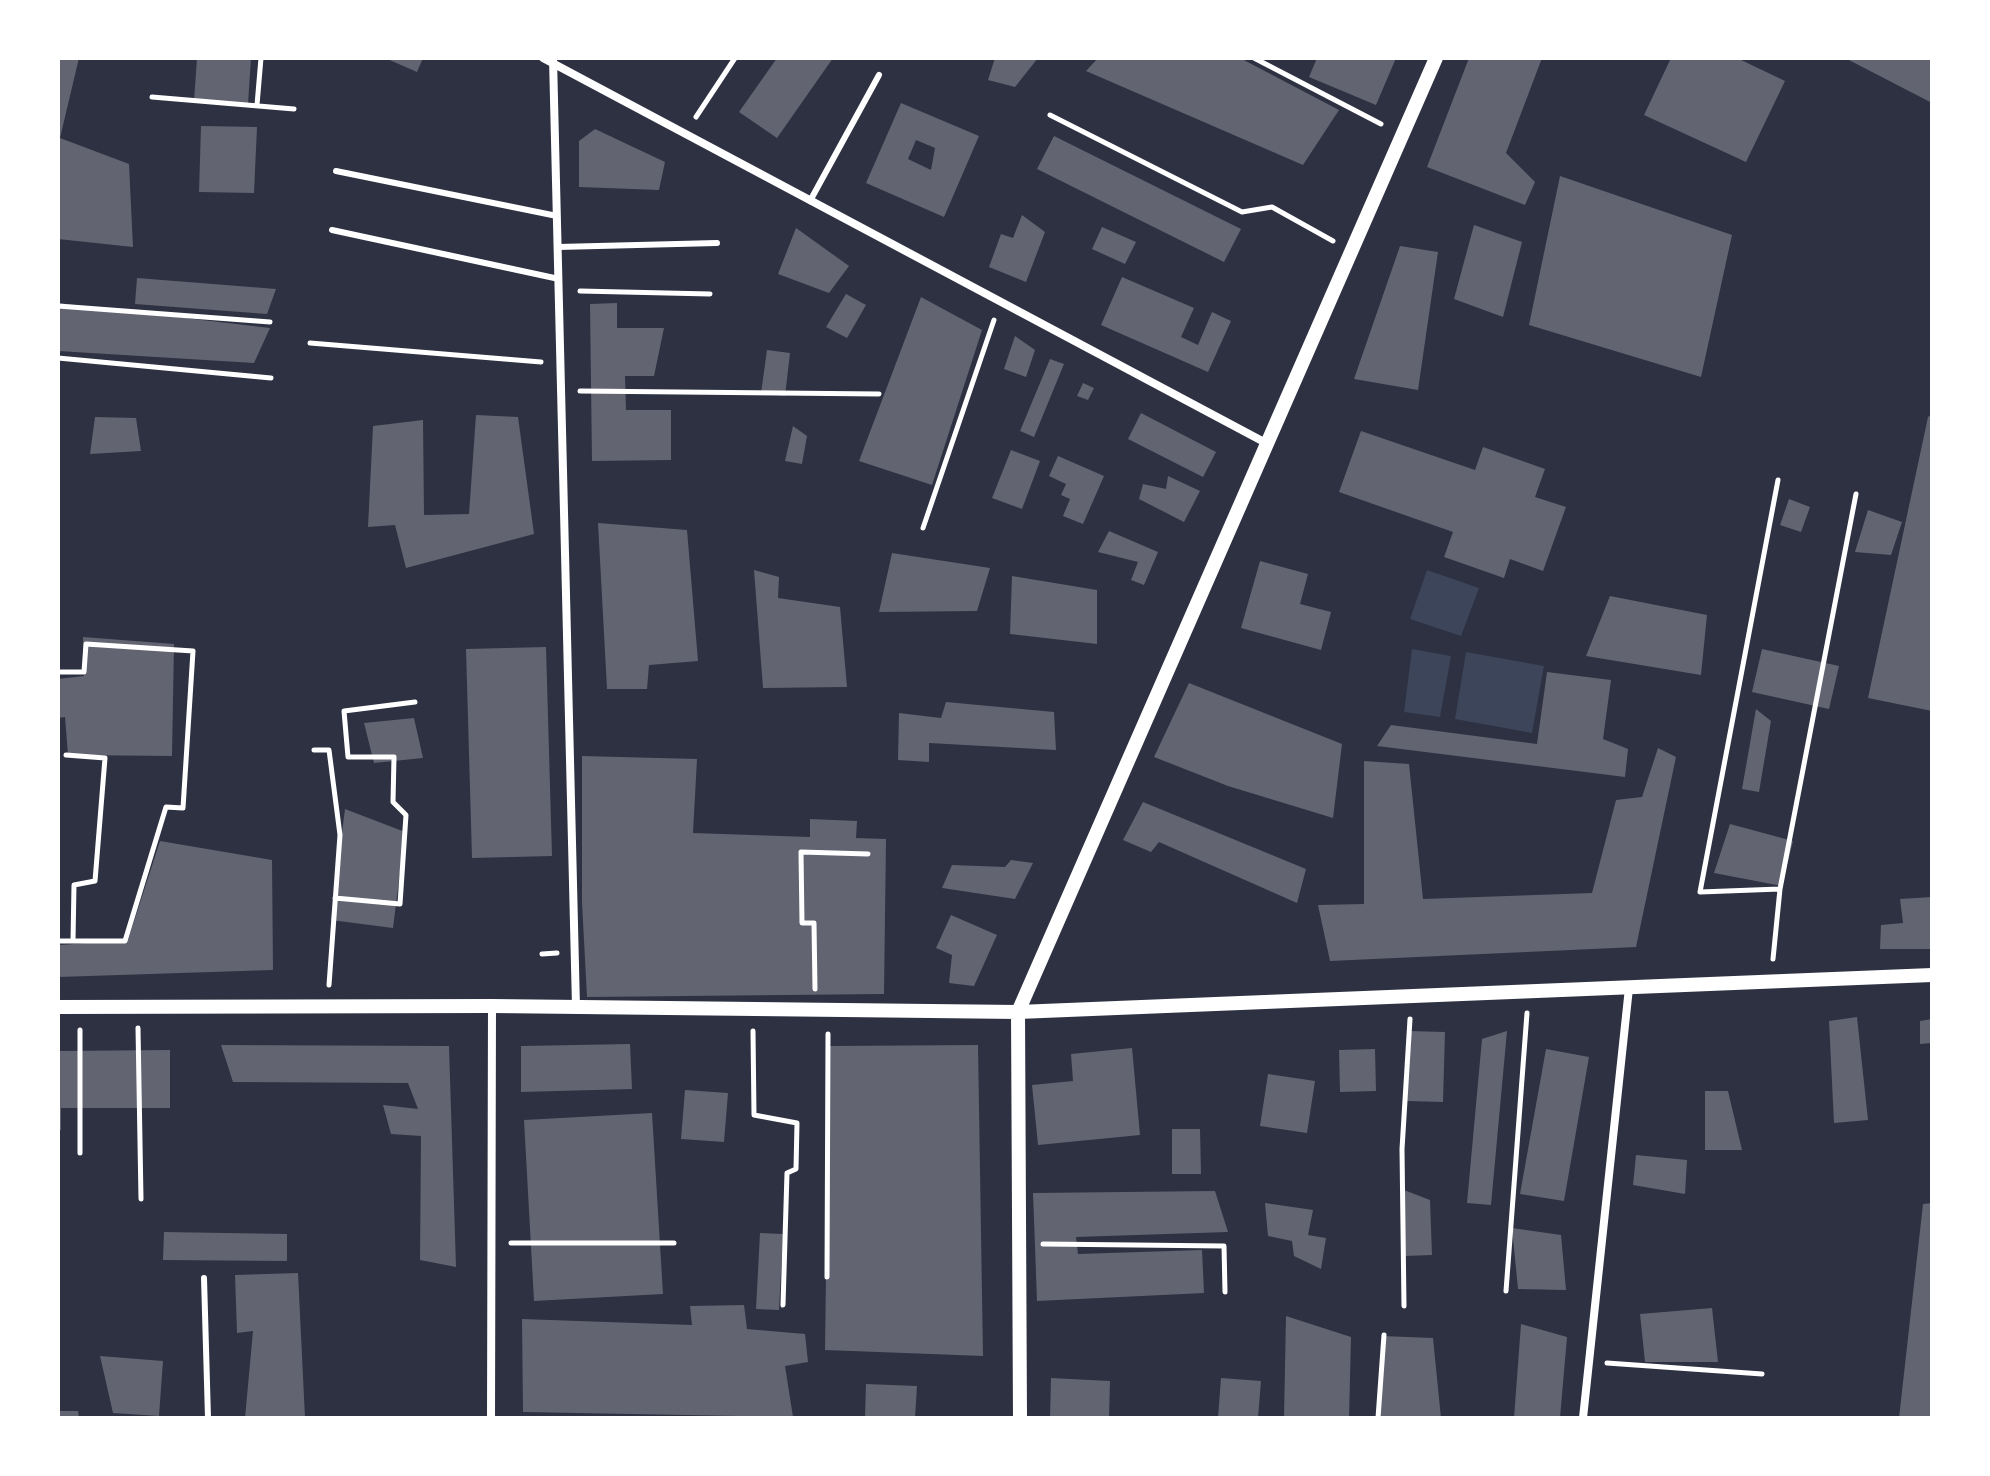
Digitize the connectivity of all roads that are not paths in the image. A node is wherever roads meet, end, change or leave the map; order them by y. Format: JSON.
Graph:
{"nodes":[{"id":1,"x":543,"y":58,"type":"edge"},
{"id":2,"x":1436,"y":58,"type":"edge"},
{"id":3,"x":553,"y":61,"type":"edge"},
{"id":4,"x":879,"y":75,"type":"dead end"},
{"id":5,"x":336,"y":171,"type":"dead end"},
{"id":6,"x":810,"y":201,"type":"junction"},
{"id":7,"x":557,"y":216,"type":"junction"},
{"id":8,"x":332,"y":230,"type":"dead end"},
{"id":9,"x":717,"y":243,"type":"dead end"},
{"id":10,"x":558,"y":247,"type":"junction"},
{"id":11,"x":559,"y":279,"type":"junction"},
{"id":12,"x":1266,"y":443,"type":"junction"},
{"id":13,"x":1932,"y":975,"type":"edge"},
{"id":14,"x":1629,"y":988,"type":"junction"},
{"id":15,"x":492,"y":1006,"type":"junction"},
{"id":16,"x":58,"y":1007,"type":"edge"},
{"id":17,"x":576,"y":1007,"type":"junction"},
{"id":18,"x":1018,"y":1012,"type":"junction"},
{"id":19,"x":204,"y":1278,"type":"dead end"},
{"id":20,"x":208,"y":1418,"type":"edge"},
{"id":21,"x":491,"y":1418,"type":"edge"},
{"id":22,"x":1020,"y":1418,"type":"edge"},
{"id":23,"x":1583,"y":1418,"type":"edge"}],
"edges":[{"from":1,"to":3,"type":"street"},
{"from":2,"to":12,"type":"street"},
{"from":3,"to":6,"type":"street"},
{"from":3,"to":7,"type":"street"},
{"from":4,"to":6,"type":"lane"},
{"from":5,"to":7,"type":"lane"},
{"from":6,"to":12,"type":"street"},
{"from":7,"to":10,"type":"street"},
{"from":8,"to":11,"type":"lane"},
{"from":9,"to":10,"type":"lane"},
{"from":10,"to":11,"type":"street"},
{"from":11,"to":17,"type":"street"},
{"from":12,"to":18,"type":"street"},
{"from":13,"to":14,"type":"street"},
{"from":14,"to":18,"type":"street"},
{"from":14,"to":23,"type":"street"},
{"from":15,"to":16,"type":"street"},
{"from":15,"to":17,"type":"street"},
{"from":15,"to":21,"type":"street"},
{"from":17,"to":18,"type":"street"},
{"from":18,"to":22,"type":"street"},
{"from":19,"to":20,"type":"lane"}]}
